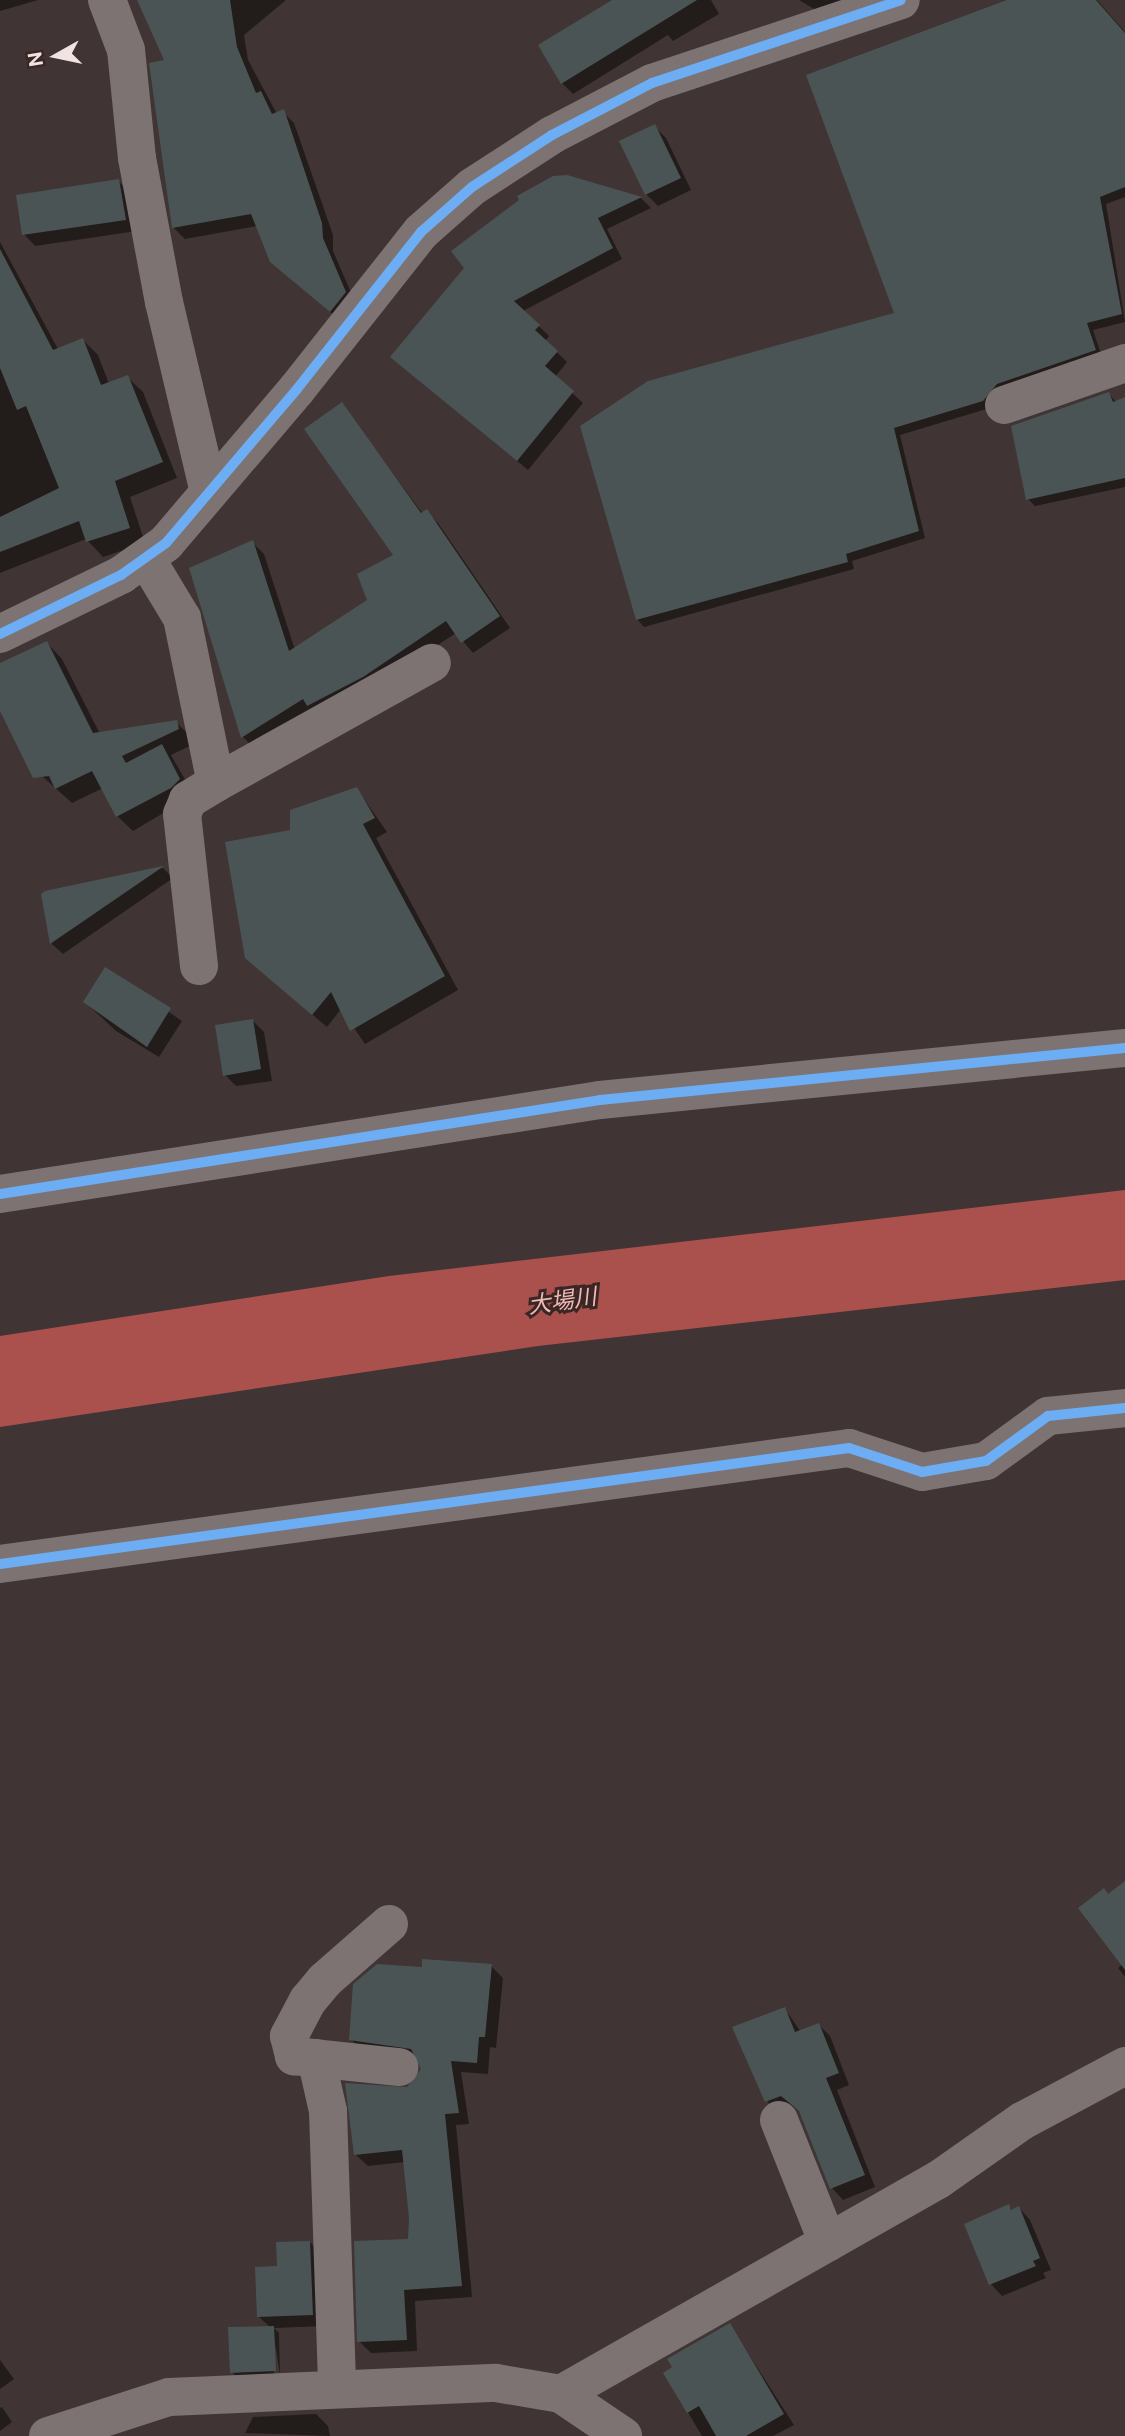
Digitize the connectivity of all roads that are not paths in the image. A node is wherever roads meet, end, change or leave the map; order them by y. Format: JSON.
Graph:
{"nodes":[{"id":1,"x":107,"y":0,"type":"edge"},
{"id":2,"x":883,"y":3,"type":"edge"},
{"id":3,"x":1125,"y":363,"type":"edge"},
{"id":4,"x":1004,"y":405,"type":"dead end"},
{"id":5,"x":209,"y":492,"type":"junction"},
{"id":6,"x":147,"y":560,"type":"junction"},
{"id":7,"x":0,"y":634,"type":"edge"},
{"id":8,"x":432,"y":663,"type":"dead end"},
{"id":9,"x":216,"y":783,"type":"junction"},
{"id":10,"x":199,"y":965,"type":"dead end"},
{"id":11,"x":1125,"y":1048,"type":"edge"},
{"id":12,"x":0,"y":1194,"type":"edge"},
{"id":13,"x":1125,"y":1408,"type":"edge"},
{"id":14,"x":0,"y":1564,"type":"edge"},
{"id":15,"x":389,"y":1924,"type":"dead end"},
{"id":16,"x":316,"y":2058,"type":"junction"},
{"id":17,"x":1125,"y":2066,"type":"edge"},
{"id":18,"x":399,"y":2067,"type":"dead end"},
{"id":19,"x":779,"y":2120,"type":"dead end"},
{"id":20,"x":828,"y":2243,"type":"junction"},
{"id":21,"x":337,"y":2388,"type":"junction"},
{"id":22,"x":561,"y":2394,"type":"junction"},
{"id":23,"x":48,"y":2436,"type":"edge"},
{"id":24,"x":623,"y":2436,"type":"edge"}],
"edges":[{"from":1,"to":5,"type":"street"},
{"from":2,"to":5,"type":"street"},
{"from":3,"to":4,"type":"street"},
{"from":5,"to":6,"type":"street"},
{"from":6,"to":7,"type":"street"},
{"from":6,"to":9,"type":"street"},
{"from":8,"to":9,"type":"street"},
{"from":9,"to":10,"type":"street"},
{"from":11,"to":12,"type":"street"},
{"from":13,"to":14,"type":"street"},
{"from":15,"to":16,"type":"street"},
{"from":16,"to":18,"type":"street"},
{"from":16,"to":21,"type":"street"},
{"from":17,"to":20,"type":"street"},
{"from":19,"to":20,"type":"street"},
{"from":20,"to":22,"type":"street"},
{"from":21,"to":22,"type":"street"},
{"from":21,"to":23,"type":"street"},
{"from":22,"to":24,"type":"street"}]}
